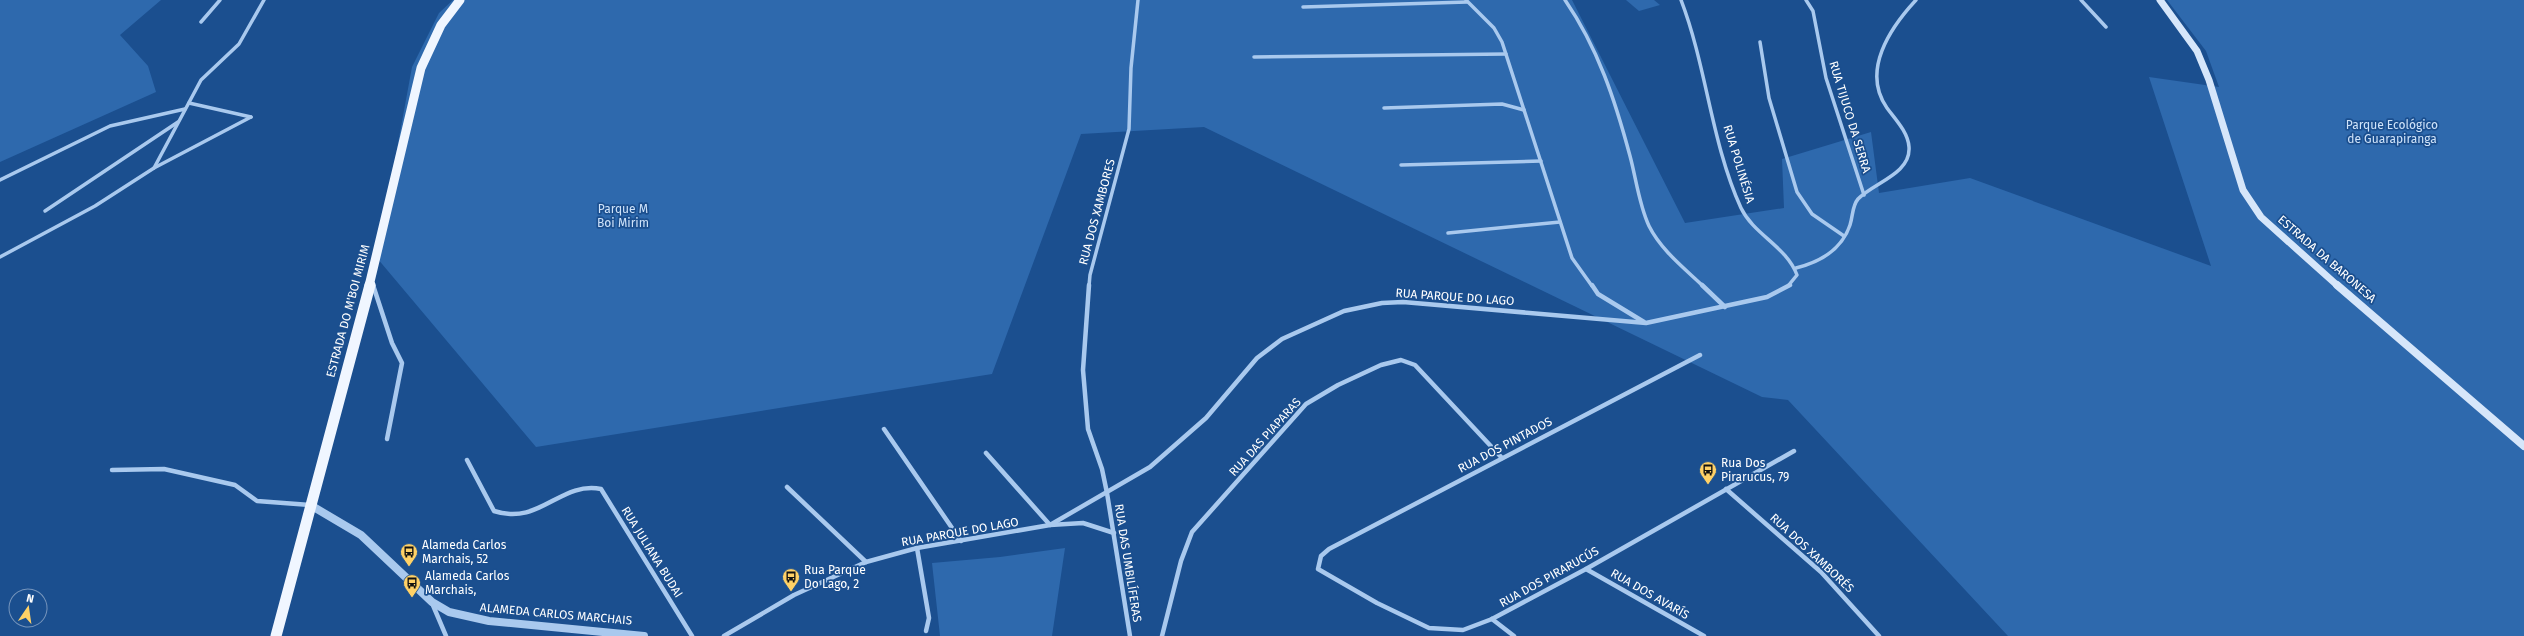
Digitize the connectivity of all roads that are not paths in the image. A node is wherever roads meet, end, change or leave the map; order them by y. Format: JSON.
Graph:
{"nodes":[{"id":1,"x":220,"y":0,"type":"edge"},
{"id":2,"x":264,"y":0,"type":"edge"},
{"id":3,"x":460,"y":0,"type":"edge"},
{"id":4,"x":1138,"y":0,"type":"edge"},
{"id":5,"x":1565,"y":0,"type":"edge"},
{"id":6,"x":1681,"y":0,"type":"edge"},
{"id":7,"x":1806,"y":0,"type":"edge"},
{"id":8,"x":1916,"y":0,"type":"edge"},
{"id":9,"x":2081,"y":0,"type":"edge"},
{"id":10,"x":2160,"y":0,"type":"edge"},
{"id":11,"x":1466,"y":1,"type":"edge"},
{"id":12,"x":1303,"y":7,"type":"dead end"},
{"id":13,"x":201,"y":22,"type":"dead end"},
{"id":14,"x":2106,"y":27,"type":"dead end"},
{"id":15,"x":1760,"y":42,"type":"dead end"},
{"id":16,"x":1506,"y":54,"type":"junction"},
{"id":17,"x":1254,"y":56,"type":"dead end"},
{"id":18,"x":188,"y":103,"type":"junction"},
{"id":19,"x":1384,"y":108,"type":"dead end"},
{"id":20,"x":185,"y":109,"type":"junction"},
{"id":21,"x":1524,"y":110,"type":"junction"},
{"id":22,"x":178,"y":121,"type":"junction"},
{"id":23,"x":1541,"y":161,"type":"junction"},
{"id":24,"x":1401,"y":166,"type":"dead end"},
{"id":25,"x":154,"y":168,"type":"junction"},
{"id":26,"x":0,"y":180,"type":"edge"},
{"id":27,"x":1864,"y":195,"type":"junction"},
{"id":28,"x":45,"y":211,"type":"dead end"},
{"id":29,"x":1560,"y":222,"type":"junction"},
{"id":30,"x":1448,"y":233,"type":"dead end"},
{"id":31,"x":1844,"y":236,"type":"junction"},
{"id":32,"x":0,"y":257,"type":"edge"},
{"id":33,"x":1796,"y":268,"type":"junction"},
{"id":34,"x":371,"y":279,"type":"junction"},
{"id":35,"x":1725,"y":307,"type":"junction"},
{"id":36,"x":1646,"y":323,"type":"junction"},
{"id":37,"x":1700,"y":355,"type":"dead end"},
{"id":38,"x":884,"y":429,"type":"dead end"},
{"id":39,"x":387,"y":439,"type":"dead end"},
{"id":40,"x":2524,"y":446,"type":"edge"},
{"id":41,"x":1794,"y":451,"type":"dead end"},
{"id":42,"x":986,"y":453,"type":"dead end"},
{"id":43,"x":1502,"y":458,"type":"junction"},
{"id":44,"x":467,"y":460,"type":"dead end"},
{"id":45,"x":112,"y":470,"type":"dead end"},
{"id":46,"x":787,"y":487,"type":"dead end"},
{"id":47,"x":1726,"y":489,"type":"junction"},
{"id":48,"x":1107,"y":493,"type":"junction"},
{"id":49,"x":312,"y":506,"type":"junction"},
{"id":50,"x":1050,"y":525,"type":"junction"},
{"id":51,"x":1114,"y":533,"type":"junction"},
{"id":52,"x":961,"y":541,"type":"junction"},
{"id":53,"x":917,"y":548,"type":"junction"},
{"id":54,"x":1321,"y":556,"type":"joint"},
{"id":55,"x":866,"y":562,"type":"junction"},
{"id":56,"x":1586,"y":569,"type":"junction"},
{"id":57,"x":432,"y":602,"type":"junction"},
{"id":58,"x":1492,"y":619,"type":"junction"},
{"id":59,"x":926,"y":631,"type":"dead end"},
{"id":60,"x":276,"y":636,"type":"edge"},
{"id":61,"x":446,"y":636,"type":"edge"},
{"id":62,"x":644,"y":636,"type":"edge"},
{"id":63,"x":692,"y":636,"type":"edge"},
{"id":64,"x":724,"y":636,"type":"edge"},
{"id":65,"x":1130,"y":636,"type":"edge"},
{"id":66,"x":1162,"y":636,"type":"edge"},
{"id":67,"x":1514,"y":636,"type":"edge"},
{"id":68,"x":1704,"y":636,"type":"edge"},
{"id":69,"x":1879,"y":636,"type":"edge"}],
"edges":[{"from":1,"to":13,"type":"street"},
{"from":2,"to":18,"type":"street"},
{"from":3,"to":34,"type":"main road","name":"ESTRADA DO M'BOI MIRIM"},
{"from":4,"to":48,"type":"street","name":"RUA DOS XAMBORES"},
{"from":5,"to":35,"type":"street"},
{"from":6,"to":33,"type":"street","name":"RUA POLINÉSIA"},
{"from":7,"to":27,"type":"street","name":"RUA TIJUCO DA SERRA"},
{"from":8,"to":27,"type":"street"},
{"from":9,"to":14,"type":"street"},
{"from":10,"to":40,"type":"main road","name":"ESTRADA DA BARONESA"},
{"from":11,"to":12,"type":"street"},
{"from":11,"to":16,"type":"street"},
{"from":15,"to":31,"type":"street"},
{"from":16,"to":17,"type":"street"},
{"from":16,"to":21,"type":"street"},
{"from":18,"to":20,"type":"street"},
{"from":18,"to":25,"type":"street"},
{"from":19,"to":21,"type":"street"},
{"from":20,"to":22,"type":"street"},
{"from":20,"to":26,"type":"street"},
{"from":21,"to":23,"type":"street"},
{"from":22,"to":25,"type":"street"},
{"from":22,"to":28,"type":"street"},
{"from":23,"to":24,"type":"street"},
{"from":23,"to":29,"type":"street"},
{"from":25,"to":32,"type":"street"},
{"from":27,"to":31,"type":"street"},
{"from":29,"to":30,"type":"street"},
{"from":29,"to":36,"type":"street"},
{"from":31,"to":33,"type":"street"},
{"from":33,"to":35,"type":"street"},
{"from":34,"to":39,"type":"street"},
{"from":34,"to":49,"type":"main road","name":"ESTRADA DO M'BOI MIRIM"},
{"from":35,"to":36,"type":"street"},
{"from":36,"to":48,"type":"street","name":"RUA PARQUE DO LAGO"},
{"from":37,"to":43,"type":"street","name":"RUA DOS PINTADOS"},
{"from":38,"to":52,"type":"street"},
{"from":41,"to":47,"type":"street","name":"RUA DOS PIRARUCÚS"},
{"from":42,"to":50,"type":"street"},
{"from":43,"to":54,"type":"street","name":"RUA DOS PINTADOS"},
{"from":43,"to":66,"type":"street","name":"RUA DAS PIAPARAS"},
{"from":44,"to":63,"type":"street","name":"RUA JULIANA BUDAI"},
{"from":45,"to":49,"type":"street"},
{"from":46,"to":55,"type":"street"},
{"from":47,"to":56,"type":"street","name":"RUA DOS PIRARUCÚS"},
{"from":47,"to":69,"type":"street","name":"RUA DOS XAMBORÉS"},
{"from":48,"to":50,"type":"street","name":"RUA PARQUE DO LAGO"},
{"from":48,"to":51,"type":"street","name":"RUA DAS UMBILÍFERAS"},
{"from":49,"to":57,"type":"street","name":"ALAMEDA CARLOS MARCHAIS"},
{"from":49,"to":60,"type":"main road","name":"ESTRADA DO M'BOI MIRIM"},
{"from":50,"to":51,"type":"street","name":"RUA PARQUE DO LAGO"},
{"from":50,"to":52,"type":"street","name":"RUA PARQUE DO LAGO"},
{"from":51,"to":65,"type":"street","name":"RUA DAS UMBILÍFERAS"},
{"from":52,"to":53,"type":"street","name":"RUA PARQUE DO LAGO"},
{"from":53,"to":55,"type":"street","name":"RUA PARQUE DO LAGO"},
{"from":53,"to":59,"type":"street"},
{"from":54,"to":58,"type":"street","name":"RUA DOS PIRARUCÚS"},
{"from":55,"to":64,"type":"street","name":"RUA PARQUE DO LAGO"},
{"from":56,"to":58,"type":"street","name":"RUA DOS PIRARUCÚS"},
{"from":56,"to":68,"type":"street","name":"RUA DOS AVARÍS"},
{"from":57,"to":61,"type":"street"},
{"from":57,"to":62,"type":"street","name":"ALAMEDA CARLOS MARCHAIS"},
{"from":58,"to":67,"type":"street"}]}
